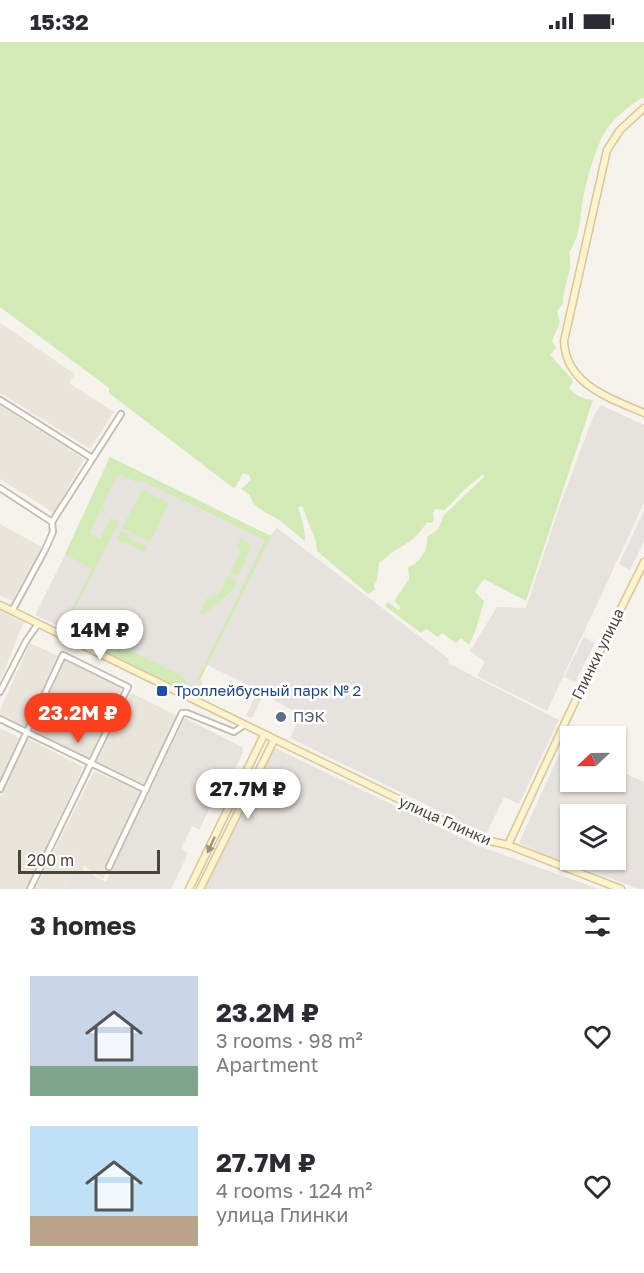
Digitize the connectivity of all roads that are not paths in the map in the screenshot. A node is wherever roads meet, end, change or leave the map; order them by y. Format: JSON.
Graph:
{"nodes":[{"id":1,"x":644,"y":108,"type":"edge"},
{"id":2,"x":0,"y":400,"type":"edge"},
{"id":3,"x":644,"y":413,"type":"edge"},
{"id":4,"x":121,"y":414,"type":"dead end"},
{"id":5,"x":92,"y":458,"type":"junction"},
{"id":6,"x":0,"y":488,"type":"edge"},
{"id":7,"x":52,"y":522,"type":"junction"},
{"id":8,"x":644,"y":562,"type":"edge"},
{"id":9,"x":0,"y":605,"type":"edge"},
{"id":10,"x":12,"y":610,"type":"junction"},
{"id":11,"x":38,"y":624,"type":"junction"},
{"id":12,"x":0,"y":692,"type":"edge"},
{"id":13,"x":0,"y":718,"type":"edge"},
{"id":14,"x":244,"y":725,"type":"junction"},
{"id":15,"x":26,"y":730,"type":"junction"},
{"id":16,"x":264,"y":735,"type":"junction"},
{"id":17,"x":274,"y":740,"type":"junction"},
{"id":18,"x":92,"y":763,"type":"junction"},
{"id":19,"x":0,"y":789,"type":"edge"},
{"id":20,"x":146,"y":790,"type":"junction"},
{"id":21,"x":508,"y":845,"type":"junction"},
{"id":22,"x":109,"y":867,"type":"dead end"},
{"id":23,"x":30,"y":889,"type":"edge"},
{"id":24,"x":189,"y":889,"type":"edge"},
{"id":25,"x":200,"y":889,"type":"edge"},
{"id":26,"x":618,"y":889,"type":"edge"}],
"edges":[{"from":1,"to":3,"type":"main road"},
{"from":2,"to":5,"type":"street"},
{"from":4,"to":5,"type":"street"},
{"from":5,"to":7,"type":"street"},
{"from":6,"to":7,"type":"street"},
{"from":7,"to":10,"type":"street"},
{"from":8,"to":21,"type":"main road","name":"Глинки улица"},
{"from":9,"to":10,"type":"main road","name":"улица Глинки"},
{"from":10,"to":11,"type":"main road","name":"улица Глинки"},
{"from":11,"to":12,"type":"street"},
{"from":11,"to":14,"type":"main road","name":"улица Глинки"},
{"from":13,"to":15,"type":"street"},
{"from":14,"to":16,"type":"main road","name":"улица Глинки"},
{"from":14,"to":20,"type":"street"},
{"from":15,"to":18,"type":"street"},
{"from":15,"to":18,"type":"street"},
{"from":15,"to":19,"type":"street"},
{"from":16,"to":17,"type":"main road","name":"улица Глинки"},
{"from":16,"to":24,"type":"main road","one_way":true},
{"from":17,"to":21,"type":"main road","name":"улица Глинки"},
{"from":17,"to":25,"type":"main road"},
{"from":18,"to":20,"type":"street"},
{"from":18,"to":23,"type":"street"},
{"from":20,"to":22,"type":"street"},
{"from":21,"to":26,"type":"main road","name":"улица Глинки"}]}
